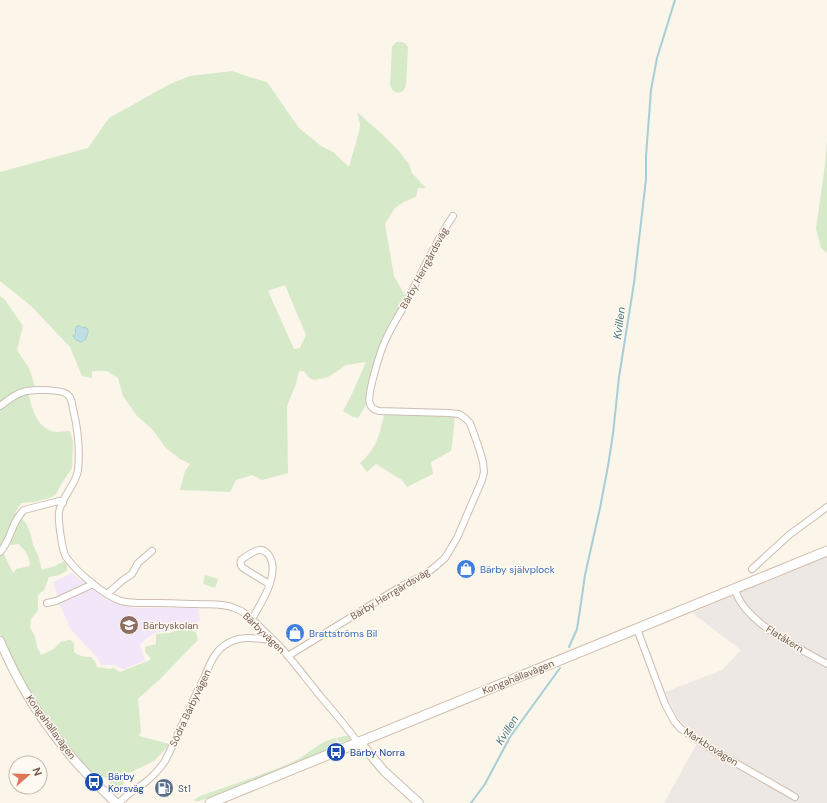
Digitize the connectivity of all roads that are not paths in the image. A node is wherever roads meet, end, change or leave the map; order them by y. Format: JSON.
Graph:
{"nodes":[{"id":1,"x":453,"y":216,"type":"dead end"},
{"id":2,"x":0,"y":406,"type":"edge"},
{"id":3,"x":62,"y":502,"type":"junction"},
{"id":4,"x":827,"y":507,"type":"edge"},
{"id":5,"x":152,"y":551,"type":"dead end"},
{"id":6,"x":827,"y":551,"type":"edge"},
{"id":7,"x":0,"y":552,"type":"edge"},
{"id":8,"x":752,"y":568,"type":"dead end"},
{"id":9,"x":93,"y":584,"type":"junction"},
{"id":10,"x":269,"y":584,"type":"junction"},
{"id":11,"x":735,"y":589,"type":"junction"},
{"id":12,"x":107,"y":594,"type":"junction"},
{"id":13,"x":47,"y":603,"type":"dead end"},
{"id":14,"x":252,"y":619,"type":"junction"},
{"id":15,"x":637,"y":628,"type":"junction"},
{"id":16,"x":273,"y":640,"type":"junction"},
{"id":17,"x":0,"y":642,"type":"edge"},
{"id":18,"x":288,"y":656,"type":"junction"},
{"id":19,"x":827,"y":664,"type":"edge"},
{"id":20,"x":358,"y":743,"type":"junction"},
{"id":21,"x":795,"y":797,"type":"dead end"},
{"id":22,"x":116,"y":803,"type":"edge"},
{"id":23,"x":119,"y":803,"type":"edge"},
{"id":24,"x":210,"y":803,"type":"edge"},
{"id":25,"x":418,"y":803,"type":"edge"}],
"edges":[{"from":1,"to":18,"type":"street","name":"Bärby Herrgårdsväg"},
{"from":2,"to":3,"type":"street"},
{"from":3,"to":7,"type":"street"},
{"from":3,"to":9,"type":"street","name":"Bärbyvägen"},
{"from":4,"to":8,"type":"street"},
{"from":5,"to":12,"type":"street"},
{"from":6,"to":11,"type":"main road","name":"Kongahällavägen"},
{"from":9,"to":12,"type":"street","name":"Bärbyvägen"},
{"from":9,"to":13,"type":"street"},
{"from":10,"to":10,"type":"street"},
{"from":10,"to":14,"type":"street"},
{"from":11,"to":15,"type":"main road","name":"Kongahällavägen"},
{"from":11,"to":19,"type":"street","name":"Flatåkern"},
{"from":12,"to":14,"type":"street","name":"Bärbyvägen"},
{"from":14,"to":16,"type":"street","name":"Bärbyvägen"},
{"from":15,"to":20,"type":"main road","name":"Kongahällavägen"},
{"from":15,"to":21,"type":"street","name":"Markbovägen"},
{"from":16,"to":18,"type":"street","name":"Bärbyvägen"},
{"from":16,"to":23,"type":"street","name":"Södra Bärbyvägen"},
{"from":17,"to":22,"type":"street","name":"Kongahällavägen"},
{"from":18,"to":20,"type":"street","name":"Bärbyvägen"},
{"from":20,"to":24,"type":"main road","name":"Kongahällavägen"},
{"from":20,"to":25,"type":"street"}]}
